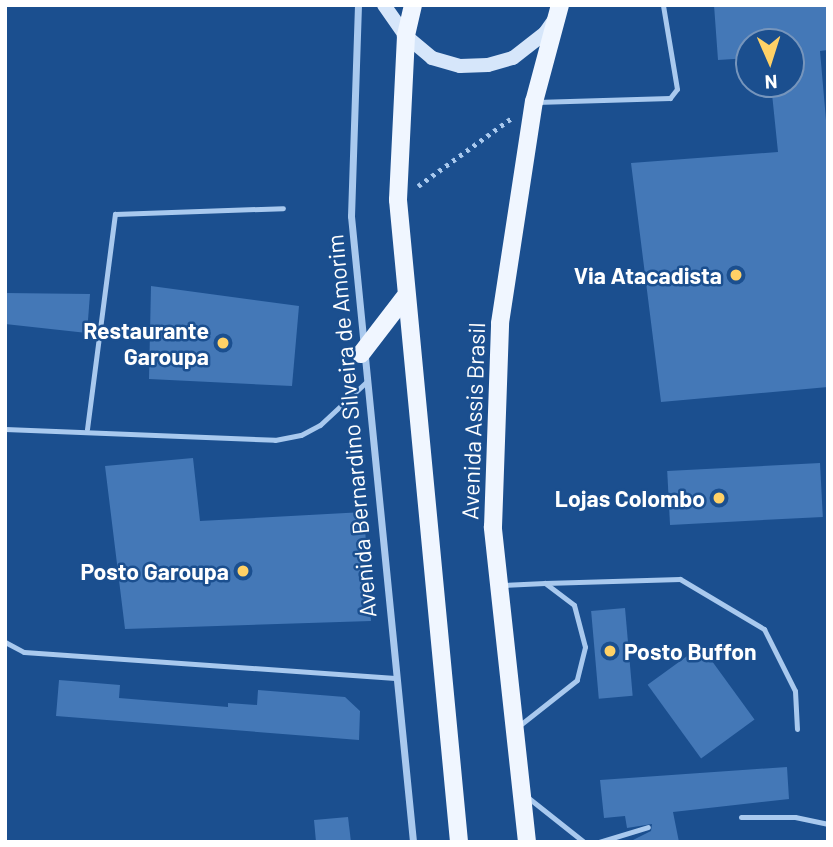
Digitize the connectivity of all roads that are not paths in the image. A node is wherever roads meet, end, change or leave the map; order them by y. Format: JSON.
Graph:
{"nodes":[{"id":1,"x":358,"y":5,"type":"edge"},
{"id":2,"x":384,"y":5,"type":"edge"},
{"id":3,"x":413,"y":5,"type":"edge"},
{"id":4,"x":663,"y":5,"type":"edge"},
{"id":5,"x":556,"y":9,"type":"edge"},
{"id":6,"x":406,"y":36,"type":"junction"},
{"id":7,"x":534,"y":102,"type":"junction"},
{"id":8,"x":283,"y":208,"type":"dead end"},
{"id":9,"x":404,"y":298,"type":"junction"},
{"id":10,"x":361,"y":354,"type":"junction"},
{"id":11,"x":365,"y":383,"type":"junction"},
{"id":12,"x":5,"y":429,"type":"edge"},
{"id":13,"x":87,"y":429,"type":"junction"},
{"id":14,"x":545,"y":583,"type":"junction"},
{"id":15,"x":500,"y":585,"type":"junction"},
{"id":16,"x":5,"y":642,"type":"edge"},
{"id":17,"x":395,"y":678,"type":"junction"},
{"id":18,"x":515,"y":729,"type":"junction"},
{"id":19,"x":797,"y":729,"type":"dead end"},
{"id":20,"x":522,"y":792,"type":"junction"},
{"id":21,"x":741,"y":817,"type":"dead end"},
{"id":22,"x":828,"y":824,"type":"edge"},
{"id":23,"x":648,"y":827,"type":"dead end"},
{"id":24,"x":413,"y":842,"type":"edge"},
{"id":25,"x":459,"y":842,"type":"edge"},
{"id":26,"x":527,"y":842,"type":"edge"},
{"id":27,"x":584,"y":842,"type":"edge"},
{"id":28,"x":599,"y":842,"type":"edge"}],
"edges":[{"from":1,"to":10,"type":"street","name":"Avenida Bernardino Silveira de Amorim"},
{"from":2,"to":6,"type":"main road"},
{"from":3,"to":6,"type":"main road","name":"Avenida Assis Brasil"},
{"from":4,"to":7,"type":"lane"},
{"from":5,"to":6,"type":"main road"},
{"from":5,"to":7,"type":"main road","name":"Avenida Assis Brasil"},
{"from":6,"to":9,"type":"main road","name":"Avenida Assis Brasil"},
{"from":7,"to":15,"type":"main road","name":"Avenida Assis Brasil"},
{"from":8,"to":13,"type":"lane"},
{"from":9,"to":10,"type":"main road"},
{"from":9,"to":25,"type":"main road","name":"Avenida Assis Brasil"},
{"from":10,"to":11,"type":"street","name":"Avenida Bernardino Silveira de Amorim"},
{"from":11,"to":13,"type":"lane"},
{"from":11,"to":17,"type":"street","name":"Avenida Bernardino Silveira de Amorim"},
{"from":12,"to":13,"type":"lane"},
{"from":14,"to":15,"type":"lane"},
{"from":14,"to":18,"type":"lane"},
{"from":14,"to":19,"type":"lane"},
{"from":15,"to":18,"type":"main road","name":"Avenida Assis Brasil"},
{"from":16,"to":17,"type":"lane"},
{"from":17,"to":24,"type":"street","name":"Avenida Bernardino Silveira de Amorim"},
{"from":18,"to":20,"type":"main road","name":"Avenida Assis Brasil"},
{"from":20,"to":26,"type":"main road","name":"Avenida Assis Brasil"},
{"from":20,"to":27,"type":"lane"},
{"from":21,"to":22,"type":"lane"},
{"from":23,"to":28,"type":"lane"}]}
